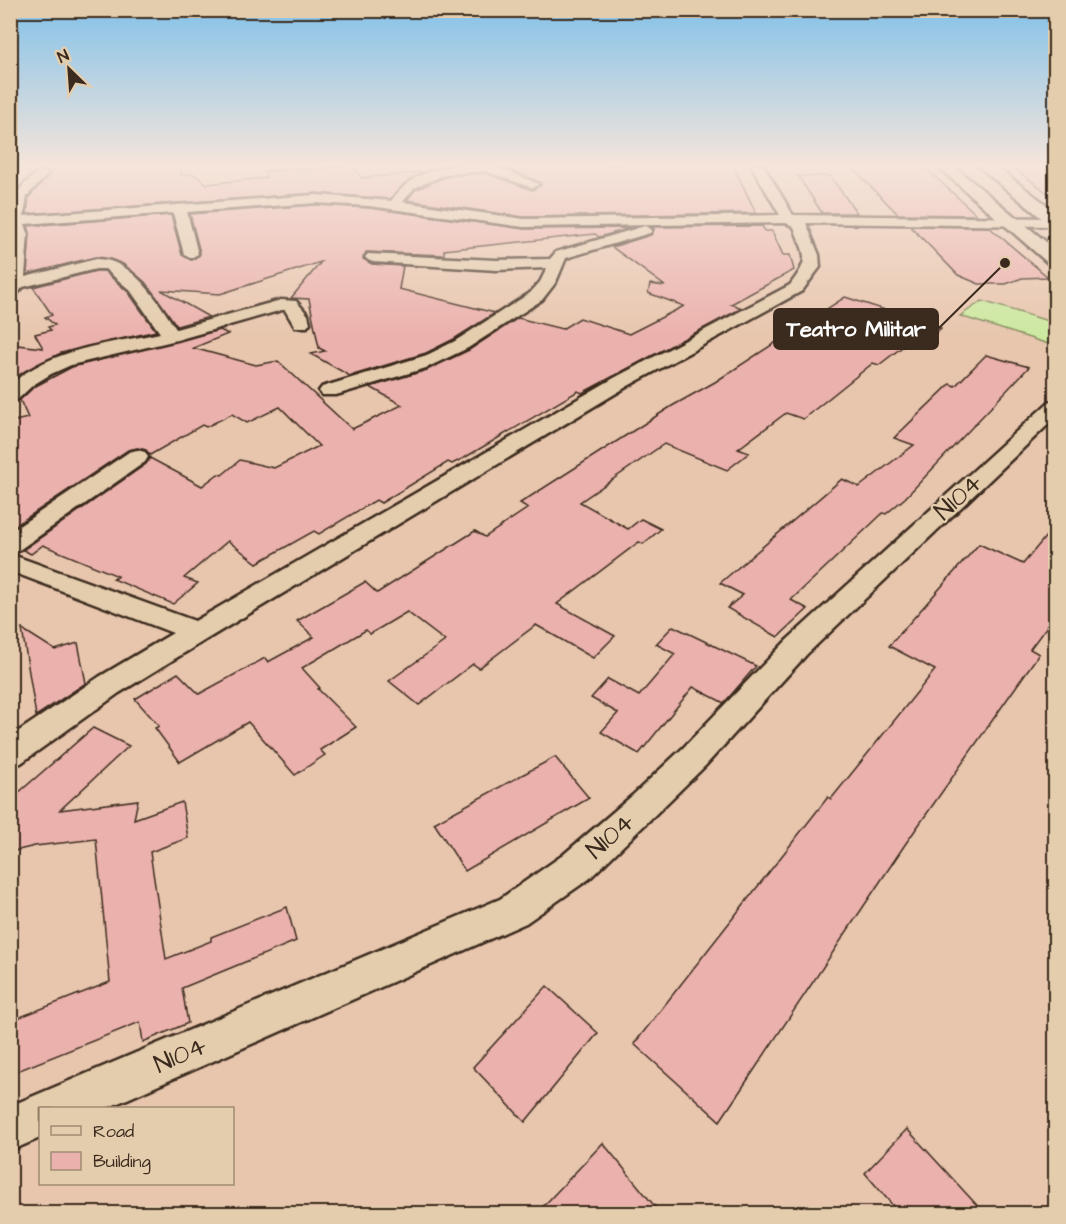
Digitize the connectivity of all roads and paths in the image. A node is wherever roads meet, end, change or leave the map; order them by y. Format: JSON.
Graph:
{"nodes":[{"id":1,"x":59,"y":222,"type":"edge"},
{"id":2,"x":182,"y":222,"type":"edge"},
{"id":3,"x":514,"y":222,"type":"edge"},
{"id":4,"x":565,"y":222,"type":"edge"},
{"id":5,"x":660,"y":222,"type":"edge"},
{"id":6,"x":800,"y":222,"type":"edge"},
{"id":7,"x":1007,"y":222,"type":"edge"},
{"id":8,"x":15,"y":227,"type":"edge"},
{"id":9,"x":191,"y":254,"type":"dead end"},
{"id":10,"x":373,"y":257,"type":"dead end"},
{"id":11,"x":1056,"y":260,"type":"edge"},
{"id":12,"x":556,"y":262,"type":"junction"},
{"id":13,"x":14,"y":288,"type":"edge"},
{"id":14,"x":301,"y":323,"type":"dead end"},
{"id":15,"x":171,"y":336,"type":"junction"},
{"id":16,"x":329,"y":391,"type":"dead end"},
{"id":17,"x":10,"y":396,"type":"edge"},
{"id":18,"x":1056,"y":406,"type":"edge"},
{"id":19,"x":137,"y":457,"type":"dead end"},
{"id":20,"x":10,"y":544,"type":"edge"},
{"id":21,"x":10,"y":562,"type":"edge"},
{"id":22,"x":197,"y":632,"type":"junction"},
{"id":23,"x":10,"y":754,"type":"edge"},
{"id":24,"x":60,"y":1107,"type":"edge"},
{"id":25,"x":39,"y":1116,"type":"edge"},
{"id":26,"x":10,"y":1130,"type":"edge"}],
"edges":[{"from":1,"to":8,"type":"street"},
{"from":2,"to":9,"type":"street"},
{"from":3,"to":4,"type":"street"},
{"from":5,"to":12,"type":"street"},
{"from":6,"to":22,"type":"street"},
{"from":7,"to":11,"type":"main road"},
{"from":8,"to":13,"type":"street"},
{"from":10,"to":12,"type":"street"},
{"from":12,"to":16,"type":"street"},
{"from":13,"to":15,"type":"street"},
{"from":14,"to":15,"type":"street"},
{"from":15,"to":17,"type":"street"},
{"from":18,"to":24,"type":"street","name":"N104","number":"N104"},
{"from":19,"to":20,"type":"street"},
{"from":21,"to":22,"type":"street"},
{"from":22,"to":23,"type":"street"},
{"from":25,"to":26,"type":"street"}]}
